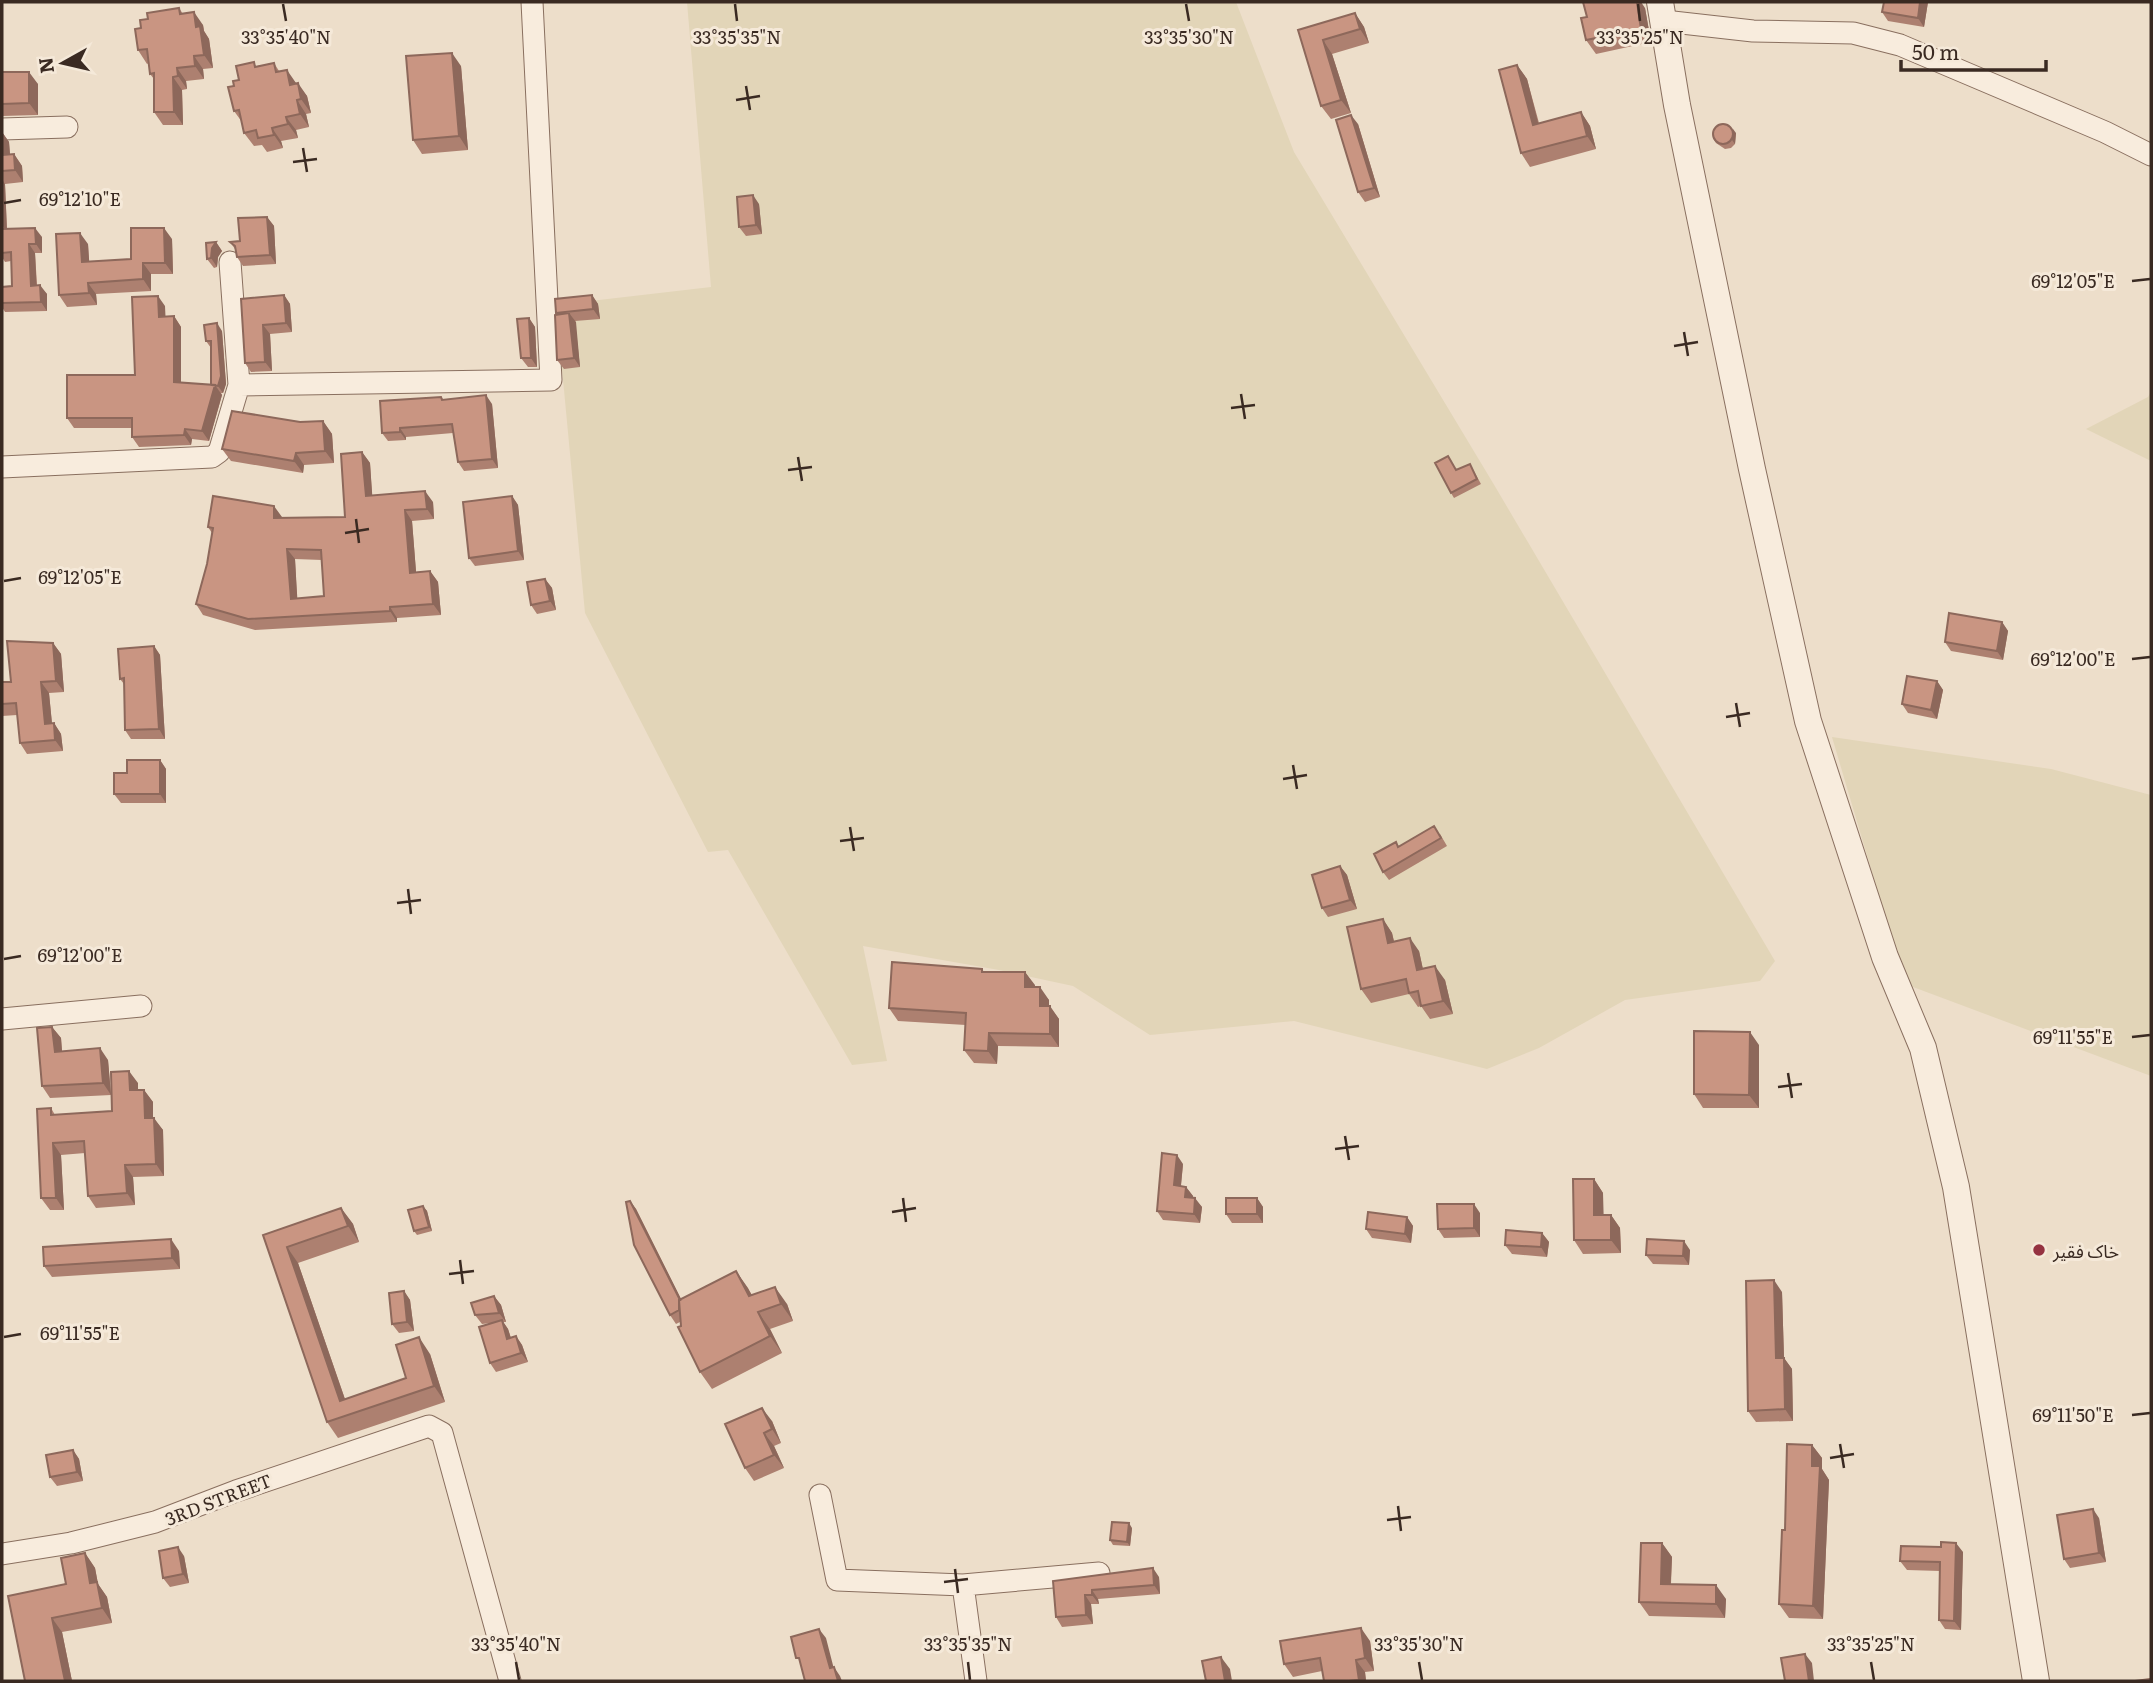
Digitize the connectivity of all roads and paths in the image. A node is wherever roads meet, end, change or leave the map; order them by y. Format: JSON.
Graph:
{"nodes":[{"id":1,"x":532,"y":2,"type":"edge"},
{"id":2,"x":1662,"y":11,"type":"edge"},
{"id":3,"x":67,"y":127,"type":"dead end"},
{"id":4,"x":2,"y":129,"type":"edge"},
{"id":5,"x":2151,"y":155,"type":"edge"},
{"id":6,"x":230,"y":262,"type":"dead end"},
{"id":7,"x":239,"y":385,"type":"junction"},
{"id":8,"x":2,"y":467,"type":"edge"},
{"id":9,"x":141,"y":1006,"type":"dead end"},
{"id":10,"x":2,"y":1019,"type":"edge"},
{"id":11,"x":820,"y":1494,"type":"dead end"},
{"id":12,"x":2,"y":1554,"type":"edge"},
{"id":13,"x":1099,"y":1573,"type":"edge"},
{"id":14,"x":963,"y":1585,"type":"junction"},
{"id":15,"x":510,"y":1681,"type":"edge"},
{"id":16,"x":976,"y":1681,"type":"edge"},
{"id":17,"x":2036,"y":1681,"type":"edge"}],
"edges":[{"from":1,"to":7,"type":"street"},
{"from":2,"to":5,"type":"street"},
{"from":2,"to":17,"type":"street"},
{"from":3,"to":4,"type":"street"},
{"from":6,"to":7,"type":"street"},
{"from":7,"to":8,"type":"street"},
{"from":9,"to":10,"type":"street"},
{"from":11,"to":14,"type":"street"},
{"from":12,"to":15,"type":"street","name":"3RD STREET"},
{"from":13,"to":14,"type":"street"},
{"from":14,"to":16,"type":"street"}]}
